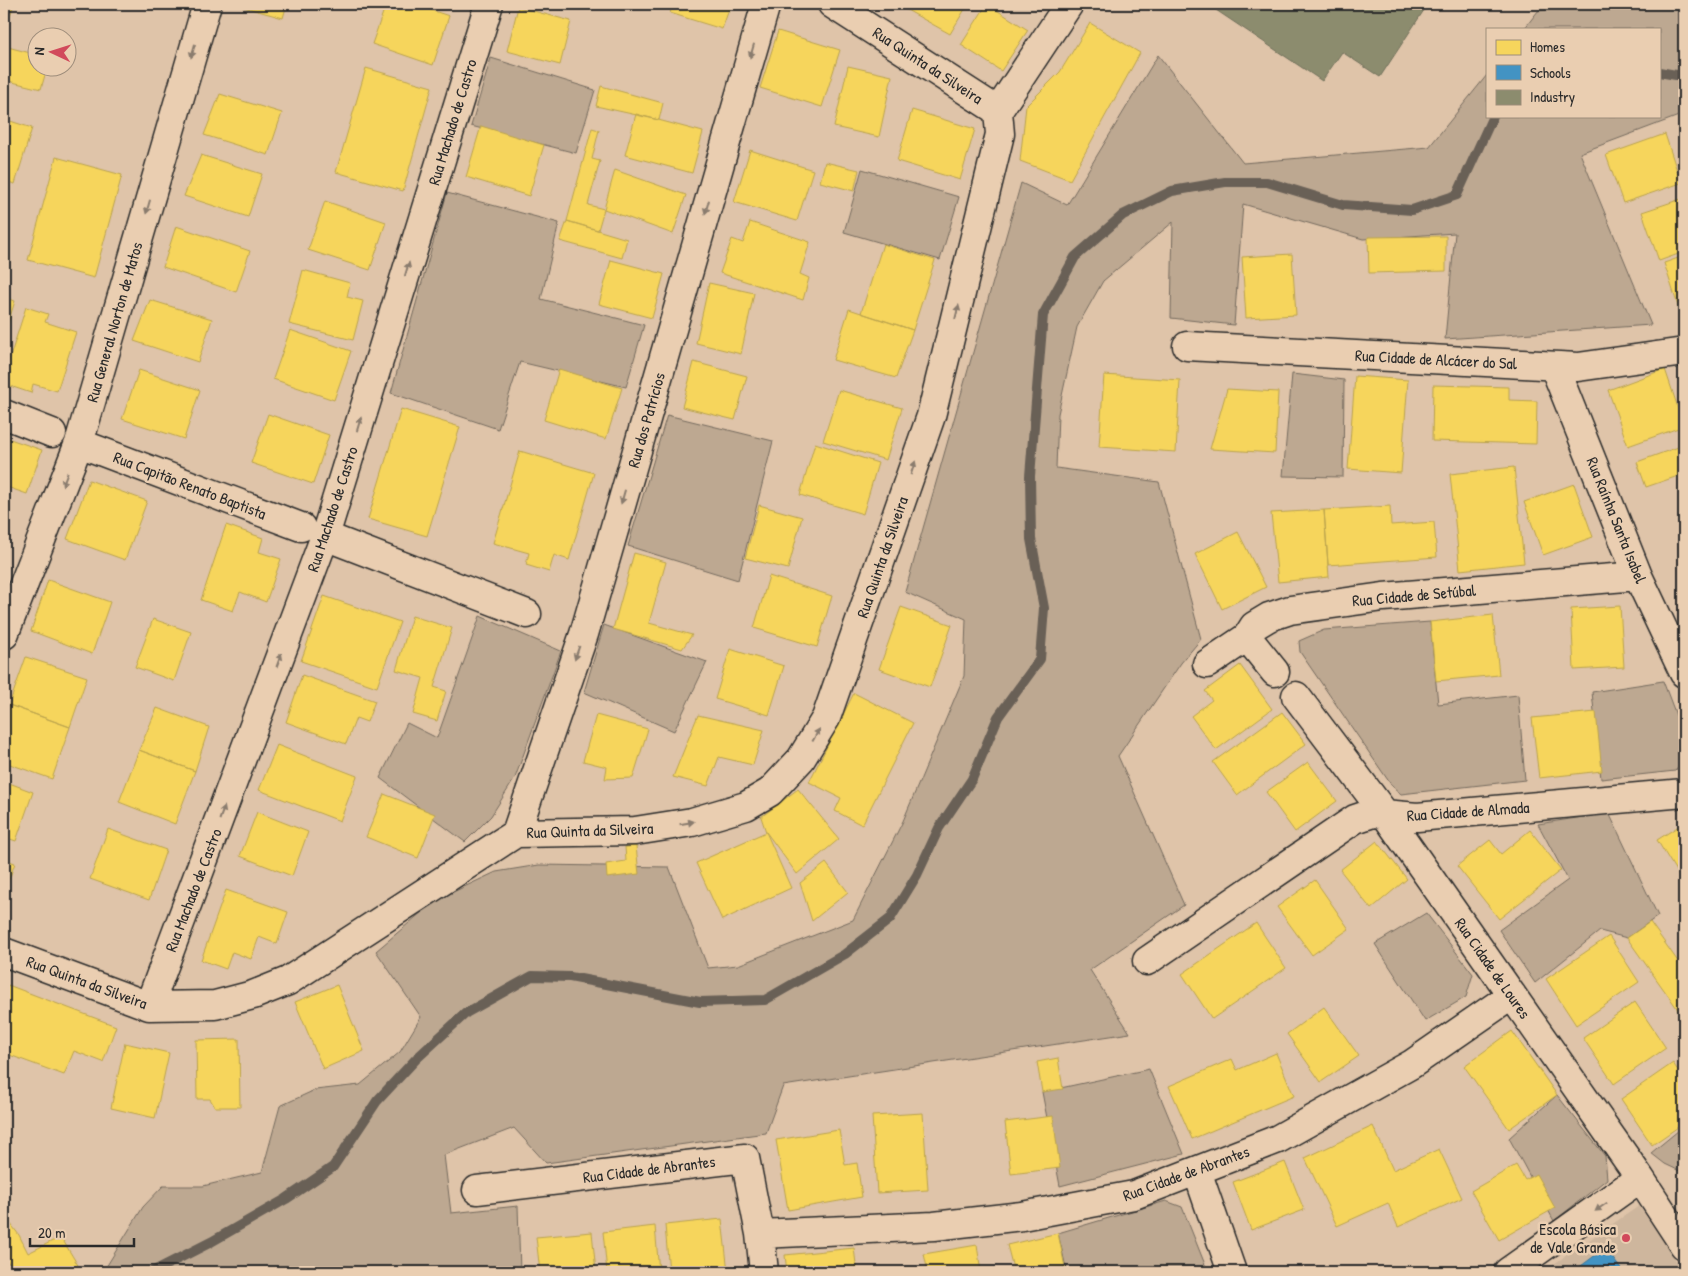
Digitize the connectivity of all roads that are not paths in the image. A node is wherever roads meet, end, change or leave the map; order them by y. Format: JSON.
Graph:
{"nodes":[{"id":1,"x":207,"y":4,"type":"edge"},
{"id":2,"x":489,"y":4,"type":"edge"},
{"id":3,"x":766,"y":4,"type":"edge"},
{"id":4,"x":832,"y":4,"type":"edge"},
{"id":5,"x":1069,"y":4,"type":"edge"},
{"id":6,"x":998,"y":111,"type":"junction"},
{"id":7,"x":1187,"y":346,"type":"dead end"},
{"id":8,"x":1684,"y":352,"type":"edge"},
{"id":9,"x":1554,"y":366,"type":"junction"},
{"id":10,"x":4,"y":414,"type":"edge"},
{"id":11,"x":52,"y":433,"type":"dead end"},
{"id":12,"x":79,"y":443,"type":"junction"},
{"id":13,"x":313,"y":531,"type":"junction"},
{"id":14,"x":1638,"y":576,"type":"junction"},
{"id":15,"x":527,"y":614,"type":"dead end"},
{"id":16,"x":4,"y":634,"type":"edge"},
{"id":17,"x":1247,"y":637,"type":"junction"},
{"id":18,"x":1208,"y":664,"type":"dead end"},
{"id":19,"x":1275,"y":672,"type":"dead end"},
{"id":20,"x":1684,"y":673,"type":"edge"},
{"id":21,"x":1296,"y":696,"type":"dead end"},
{"id":22,"x":1684,"y":793,"type":"edge"},
{"id":23,"x":1385,"y":814,"type":"junction"},
{"id":24,"x":516,"y":833,"type":"junction"},
{"id":25,"x":4,"y":952,"type":"edge"},
{"id":26,"x":1147,"y":961,"type":"dead end"},
{"id":27,"x":1512,"y":995,"type":"junction"},
{"id":28,"x":149,"y":1006,"type":"junction"},
{"id":29,"x":1197,"y":1171,"type":"junction"},
{"id":30,"x":1640,"y":1178,"type":"junction"},
{"id":31,"x":477,"y":1190,"type":"dead end"},
{"id":32,"x":760,"y":1234,"type":"junction"},
{"id":33,"x":1684,"y":1245,"type":"edge"},
{"id":34,"x":764,"y":1272,"type":"edge"},
{"id":35,"x":1232,"y":1272,"type":"edge"},
{"id":36,"x":1508,"y":1272,"type":"edge"}],
"edges":[{"from":1,"to":12,"type":"street","name":"Rua General Norton de Matos","one_way":true},
{"from":13,"to":2,"type":"street","name":"Rua Machado de Castro","one_way":true},
{"from":3,"to":24,"type":"street","name":"Rua dos Patrícios","one_way":true},
{"from":4,"to":6,"type":"street","name":"Rua Quinta da Silveira"},
{"from":5,"to":6,"type":"street","name":"Rua Quinta da Silveira"},
{"from":24,"to":6,"type":"street","name":"Rua Quinta da Silveira","one_way":true},
{"from":7,"to":9,"type":"street","name":"Rua Cidade de Alcácer do Sal"},
{"from":8,"to":9,"type":"street","name":"Rua Cidade de Alcácer do Sal"},
{"from":9,"to":14,"type":"street","name":"Rua Raínha Santa Isabel"},
{"from":10,"to":11,"type":"street"},
{"from":12,"to":13,"type":"street","name":"Rua Capitão Renato Baptista"},
{"from":12,"to":16,"type":"street","name":"Rua General Norton de Matos","one_way":true},
{"from":13,"to":15,"type":"street","name":"Rua Capitão Renato Baptista"},
{"from":28,"to":13,"type":"street","name":"Rua Machado de Castro","one_way":true},
{"from":14,"to":17,"type":"street","name":"Rua Cidade de Setúbal"},
{"from":14,"to":20,"type":"street","name":"Rua Raínha Santa Isabel"},
{"from":17,"to":18,"type":"street","name":"Rua Cidade de Setúbal"},
{"from":17,"to":19,"type":"street"},
{"from":21,"to":23,"type":"street","name":"Rua Cidade de Loures"},
{"from":22,"to":23,"type":"street","name":"Rua Cidade de Almada"},
{"from":23,"to":26,"type":"street","name":"Rua Cidade de Almada"},
{"from":23,"to":27,"type":"street","name":"Rua Cidade de Loures"},
{"from":24,"to":28,"type":"street","name":"Rua Quinta da Silveira"},
{"from":25,"to":28,"type":"street","name":"Rua Quinta da Silveira"},
{"from":27,"to":29,"type":"street","name":"Rua Cidade de Abrantes"},
{"from":27,"to":30,"type":"street","name":"Rua Cidade de Loures"},
{"from":29,"to":32,"type":"street","name":"Rua Cidade de Abrantes"},
{"from":29,"to":35,"type":"street"},
{"from":30,"to":33,"type":"street","name":"Rua Cidade de Loures"},
{"from":30,"to":36,"type":"street","one_way":true},
{"from":31,"to":32,"type":"street","name":"Rua Cidade de Abrantes"},
{"from":32,"to":34,"type":"street","name":"Rua Cidade de Abrantes"}]}
